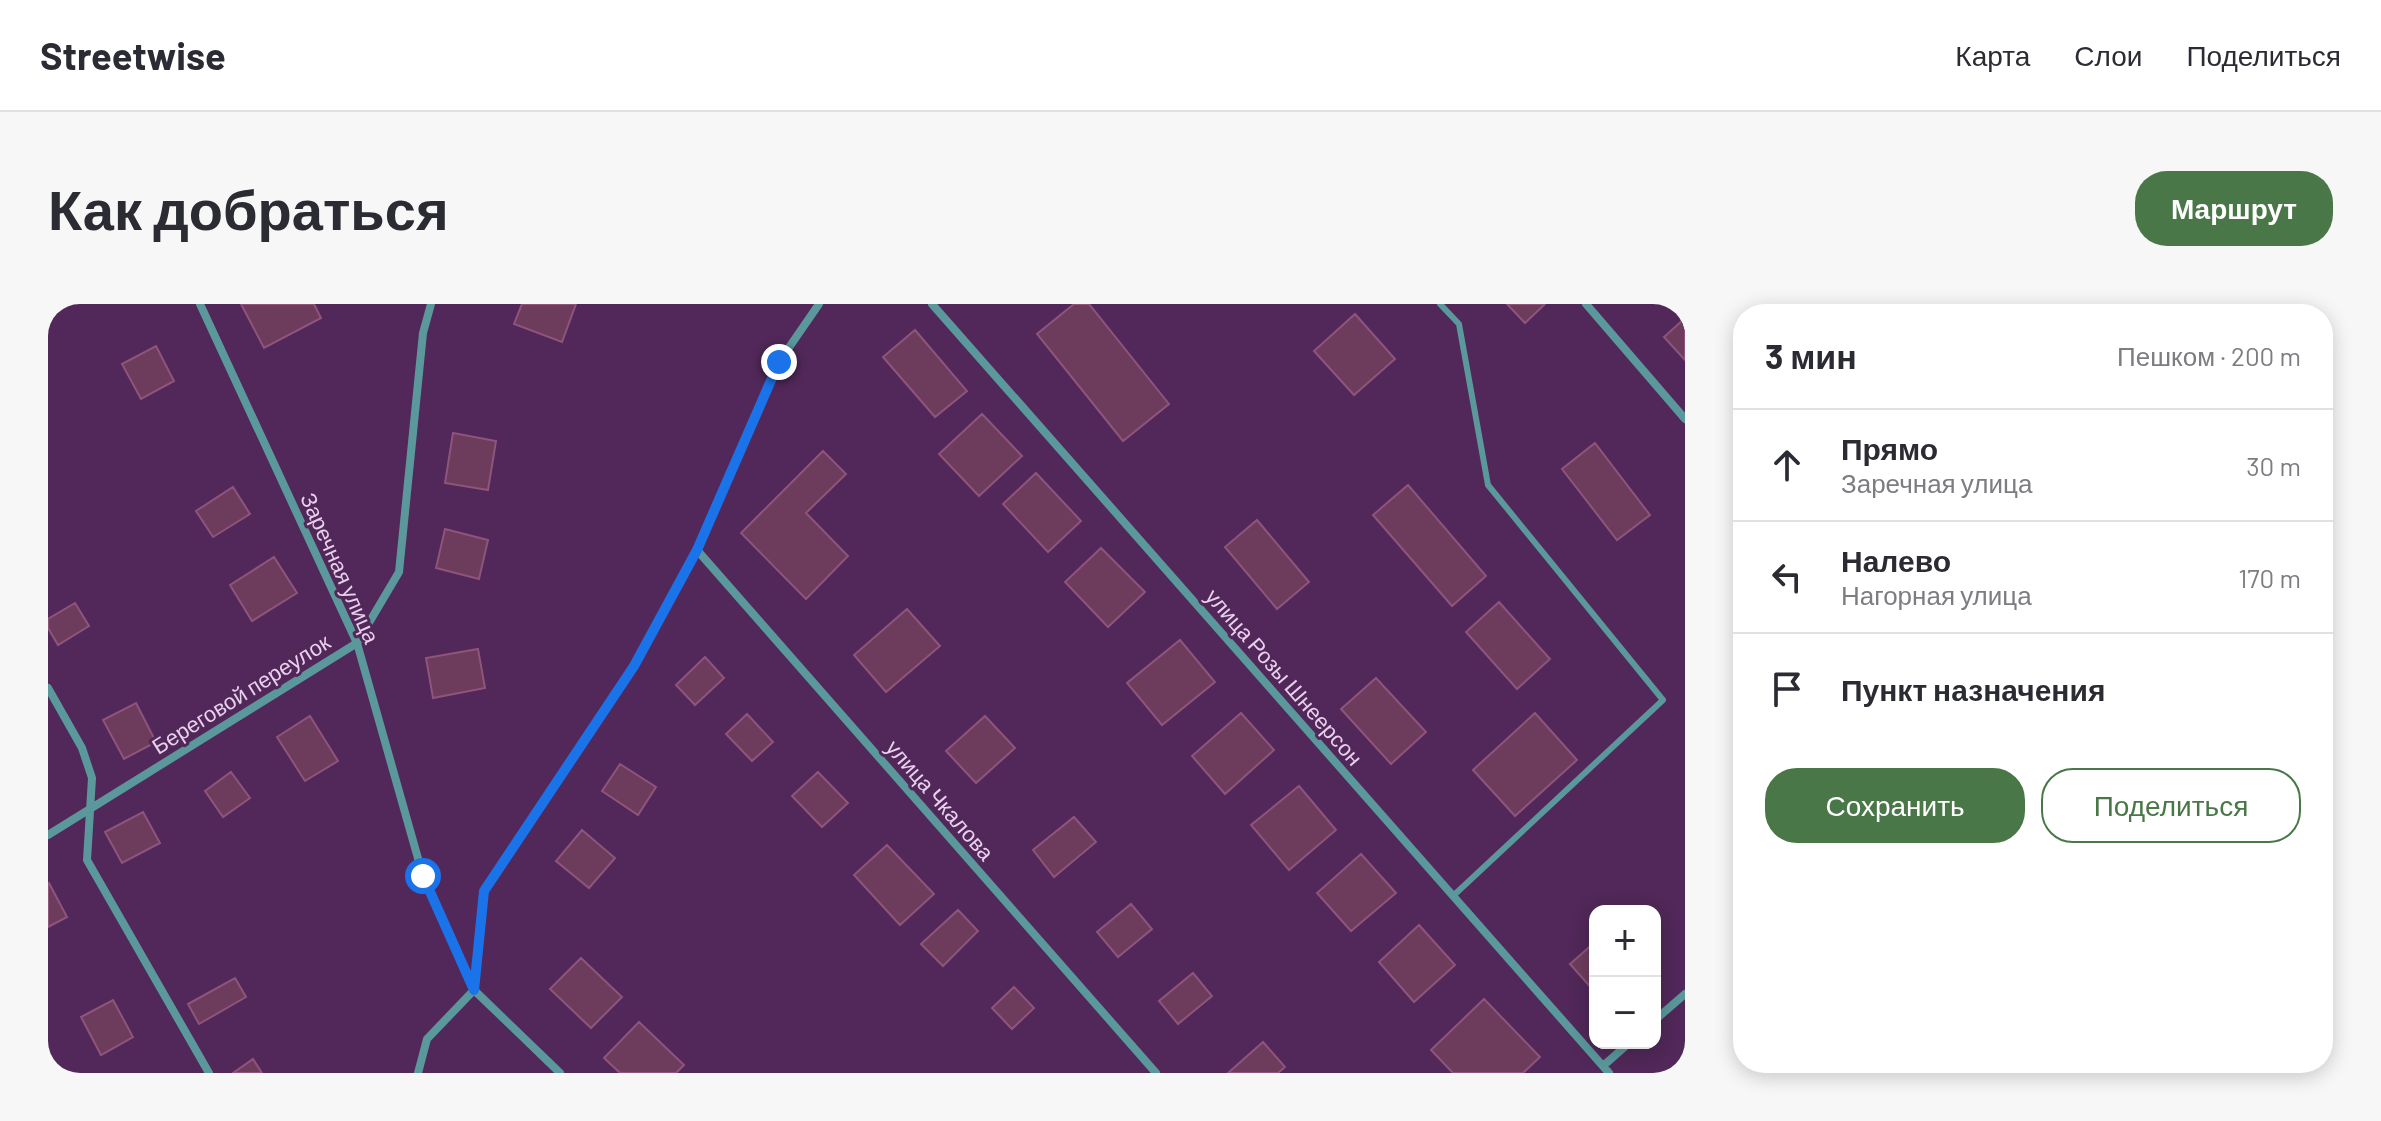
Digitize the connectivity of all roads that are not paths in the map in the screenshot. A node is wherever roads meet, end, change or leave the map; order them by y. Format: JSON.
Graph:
{"nodes":[{"id":1,"x":200,"y":304,"type":"edge"},
{"id":2,"x":431,"y":304,"type":"edge"},
{"id":3,"x":819,"y":304,"type":"edge"},
{"id":4,"x":932,"y":304,"type":"edge"},
{"id":5,"x":1440,"y":304,"type":"edge"},
{"id":6,"x":1586,"y":304,"type":"edge"},
{"id":7,"x":1685,"y":419,"type":"edge"},
{"id":8,"x":697,"y":550,"type":"junction"},
{"id":9,"x":357,"y":643,"type":"junction"},
{"id":10,"x":48,"y":688,"type":"edge"},
{"id":11,"x":89,"y":808,"type":"junction"},
{"id":12,"x":48,"y":835,"type":"edge"},
{"id":13,"x":1453,"y":896,"type":"junction"},
{"id":14,"x":474,"y":990,"type":"junction"},
{"id":15,"x":1685,"y":994,"type":"edge"},
{"id":16,"x":1661,"y":1015,"type":"edge"},
{"id":17,"x":1624,"y":1049,"type":"edge"},
{"id":18,"x":1606,"y":1070,"type":"edge"},
{"id":19,"x":209,"y":1073,"type":"edge"},
{"id":20,"x":418,"y":1073,"type":"edge"},
{"id":21,"x":560,"y":1073,"type":"edge"},
{"id":22,"x":1156,"y":1073,"type":"edge"}],
"edges":[{"from":1,"to":9,"type":"street","name":"Заречная улица"},
{"from":2,"to":9,"type":"street","name":"Береговой переулок"},
{"from":3,"to":8,"type":"street"},
{"from":4,"to":13,"type":"street","name":"улица Розы Шнеерсон"},
{"from":5,"to":13,"type":"lane"},
{"from":6,"to":7,"type":"street"},
{"from":8,"to":14,"type":"street"},
{"from":8,"to":22,"type":"street","name":"улица Чкалова"},
{"from":9,"to":11,"type":"street","name":"Береговой переулок"},
{"from":9,"to":14,"type":"street","name":"Заречная улица"},
{"from":10,"to":11,"type":"street"},
{"from":11,"to":12,"type":"street","name":"Береговой переулок"},
{"from":11,"to":19,"type":"street"},
{"from":13,"to":18,"type":"street","name":"улица Розы Шнеерсон"},
{"from":14,"to":20,"type":"street"},
{"from":14,"to":21,"type":"street"},
{"from":15,"to":16,"type":"street"},
{"from":17,"to":18,"type":"street"}]}
